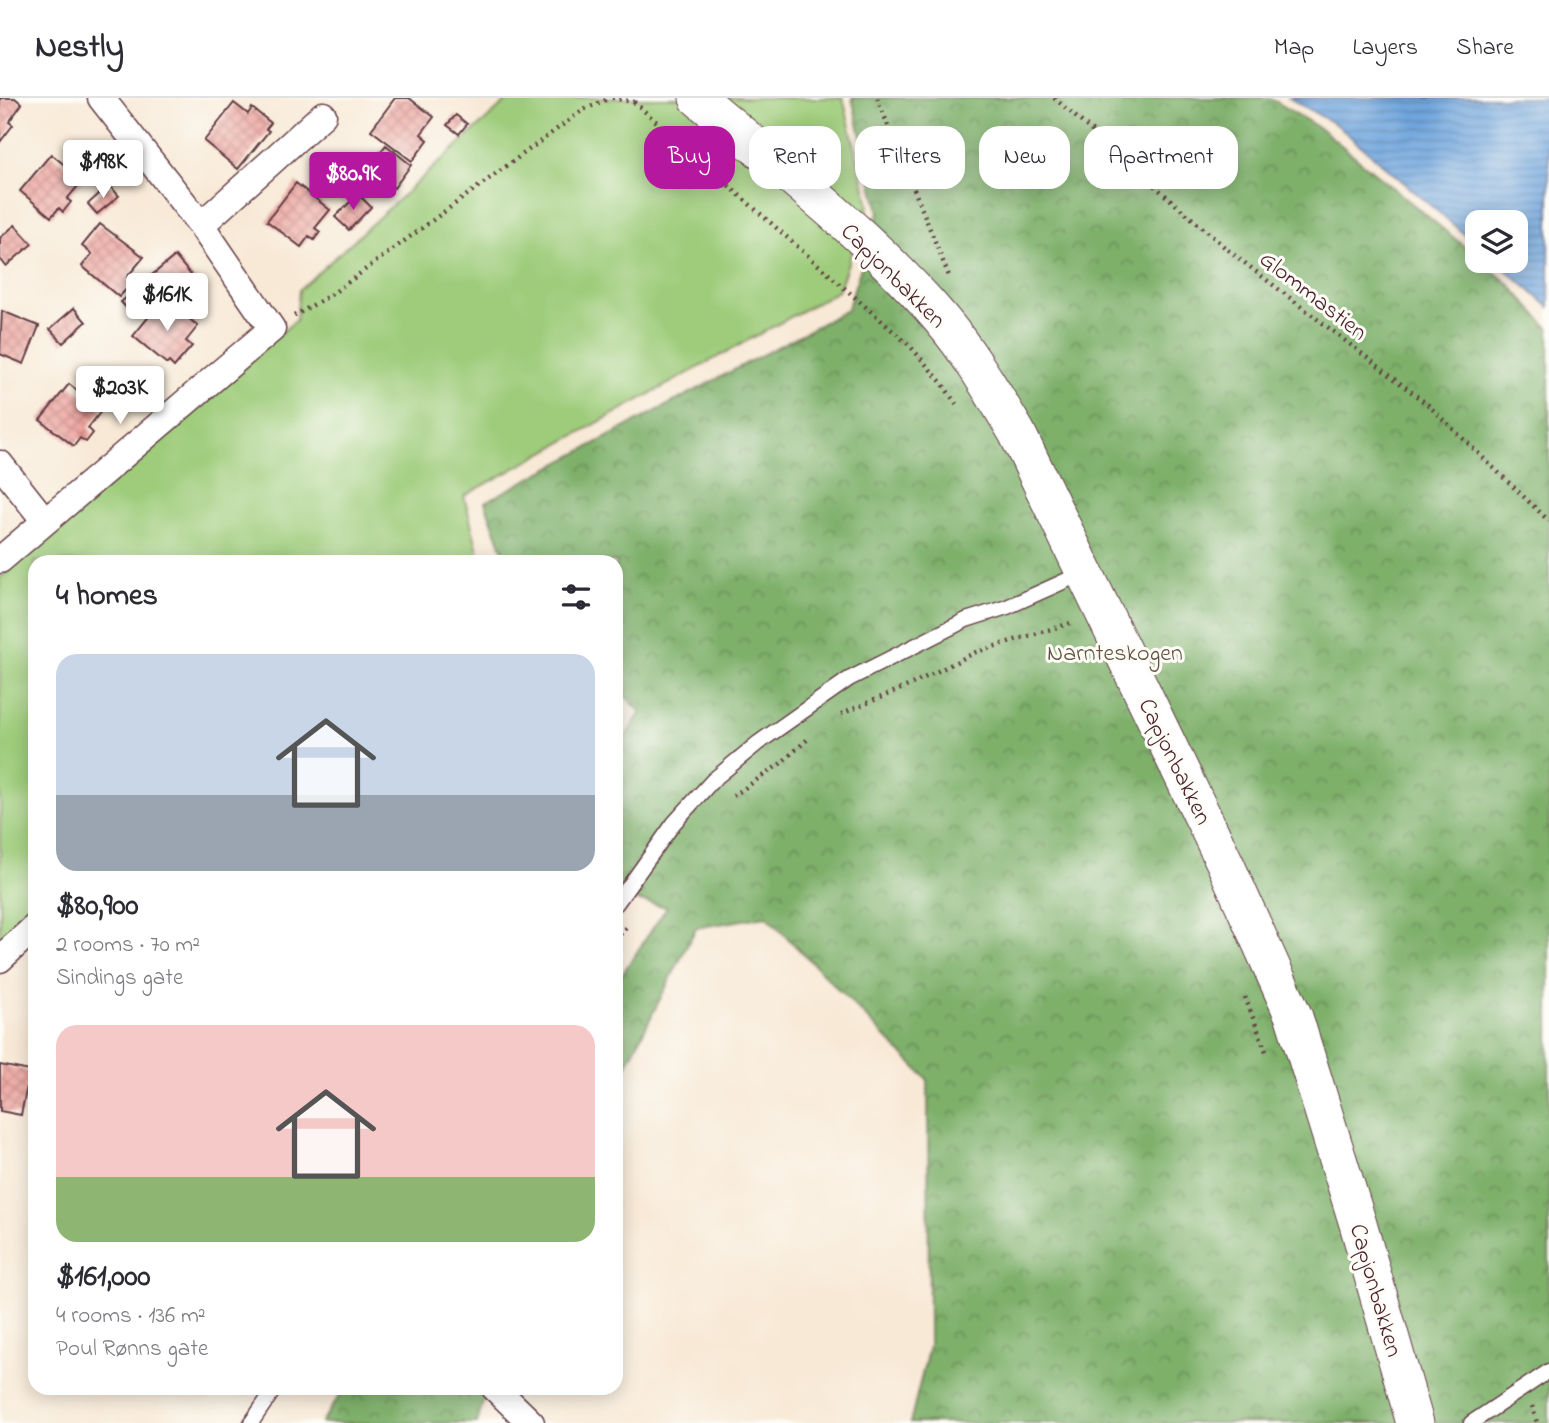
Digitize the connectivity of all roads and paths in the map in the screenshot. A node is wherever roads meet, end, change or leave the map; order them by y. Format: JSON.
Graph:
{"nodes":[{"id":1,"x":101,"y":98,"type":"edge"},
{"id":2,"x":611,"y":98,"type":"edge"},
{"id":3,"x":698,"y":98,"type":"edge"},
{"id":4,"x":877,"y":98,"type":"edge"},
{"id":5,"x":1055,"y":98,"type":"edge"},
{"id":6,"x":633,"y":100,"type":"edge"},
{"id":7,"x":323,"y":115,"type":"dead end"},
{"id":8,"x":201,"y":225,"type":"junction"},
{"id":9,"x":940,"y":318,"type":"junction"},
{"id":10,"x":272,"y":329,"type":"junction"},
{"id":11,"x":910,"y":346,"type":"junction"},
{"id":12,"x":960,"y":409,"type":"dead end"},
{"id":13,"x":0,"y":464,"type":"edge"},
{"id":14,"x":45,"y":521,"type":"junction"},
{"id":15,"x":1549,"y":521,"type":"edge"},
{"id":16,"x":0,"y":561,"type":"edge"},
{"id":17,"x":1085,"y":572,"type":"junction"},
{"id":18,"x":1052,"y":586,"type":"junction"},
{"id":19,"x":1071,"y":623,"type":"junction"},
{"id":20,"x":1077,"y":635,"type":"dead end"},
{"id":21,"x":830,"y":719,"type":"dead end"},
{"id":22,"x":810,"y":737,"type":"dead end"},
{"id":23,"x":730,"y":798,"type":"dead end"},
{"id":24,"x":623,"y":894,"type":"edge"},
{"id":25,"x":630,"y":922,"type":"dead end"},
{"id":26,"x":623,"y":931,"type":"edge"},
{"id":27,"x":28,"y":933,"type":"edge"},
{"id":28,"x":0,"y":958,"type":"edge"},
{"id":29,"x":1244,"y":994,"type":"dead end"},
{"id":30,"x":1271,"y":1064,"type":"dead end"},
{"id":31,"x":1549,"y":1371,"type":"edge"},
{"id":32,"x":270,"y":1395,"type":"edge"},
{"id":33,"x":502,"y":1395,"type":"edge"},
{"id":34,"x":251,"y":1423,"type":"edge"},
{"id":35,"x":531,"y":1423,"type":"edge"},
{"id":36,"x":1415,"y":1423,"type":"edge"},
{"id":37,"x":1471,"y":1423,"type":"edge"}],
"edges":[{"from":1,"to":8,"type":"street"},
{"from":2,"to":6,"type":"path"},
{"from":2,"to":10,"type":"path"},
{"from":3,"to":9,"type":"main road","name":"Capjonbakken"},
{"from":4,"to":9,"type":"path"},
{"from":5,"to":15,"type":"path","name":"Glommastien"},
{"from":6,"to":11,"type":"path"},
{"from":7,"to":8,"type":"street"},
{"from":8,"to":10,"type":"street"},
{"from":9,"to":11,"type":"path"},
{"from":9,"to":17,"type":"main road","name":"Capjonbakken"},
{"from":10,"to":14,"type":"street"},
{"from":11,"to":12,"type":"path"},
{"from":13,"to":14,"type":"street"},
{"from":14,"to":16,"type":"street"},
{"from":17,"to":18,"type":"lane"},
{"from":17,"to":36,"type":"main road","name":"Capjonbakken"},
{"from":18,"to":19,"type":"path"},
{"from":18,"to":24,"type":"lane"},
{"from":19,"to":20,"type":"path"},
{"from":19,"to":21,"type":"path"},
{"from":22,"to":23,"type":"path"},
{"from":25,"to":26,"type":"path"},
{"from":27,"to":28,"type":"street"},
{"from":29,"to":30,"type":"path"},
{"from":31,"to":37,"type":"lane"},
{"from":32,"to":34,"type":"lane"},
{"from":33,"to":35,"type":"street"}]}
